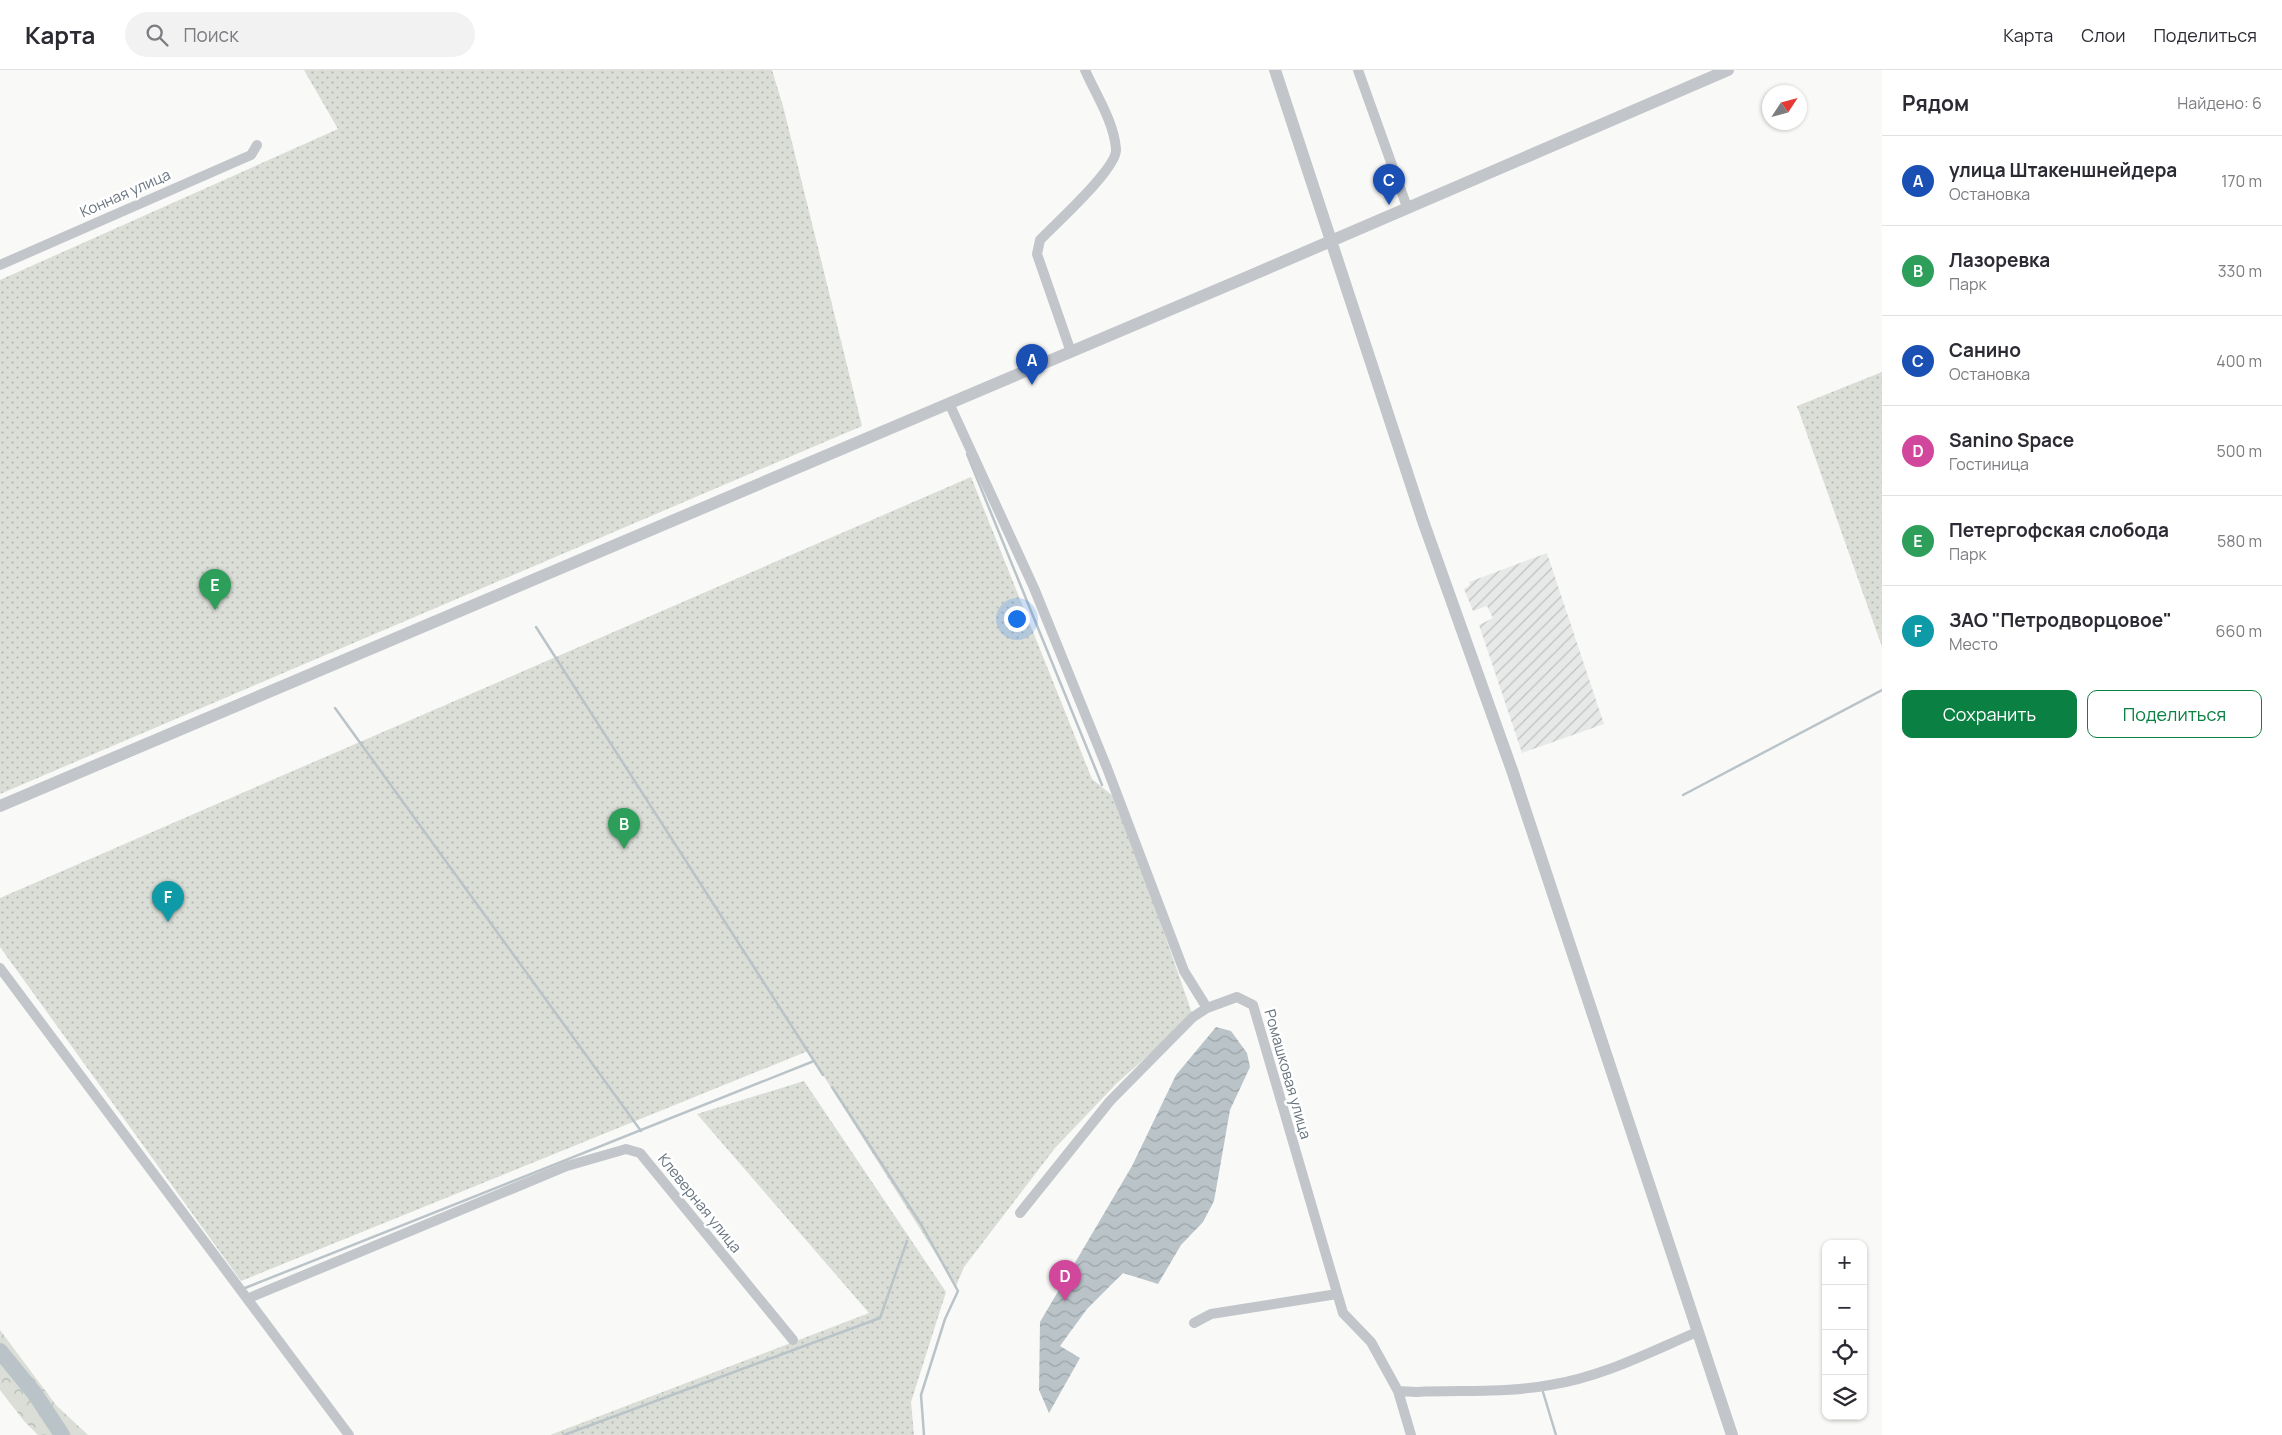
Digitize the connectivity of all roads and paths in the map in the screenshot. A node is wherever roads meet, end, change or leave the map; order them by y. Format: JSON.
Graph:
{"nodes":[{"id":1,"x":1085,"y":70,"type":"edge"},
{"id":2,"x":1276,"y":70,"type":"edge"},
{"id":3,"x":1358,"y":70,"type":"edge"},
{"id":4,"x":1728,"y":70,"type":"edge"},
{"id":5,"x":257,"y":145,"type":"dead end"},
{"id":6,"x":1406,"y":207,"type":"junction"},
{"id":7,"x":1332,"y":238,"type":"junction"},
{"id":8,"x":0,"y":265,"type":"edge"},
{"id":9,"x":1071,"y":352,"type":"junction"},
{"id":10,"x":949,"y":403,"type":"junction"},
{"id":11,"x":0,"y":806,"type":"edge"},
{"id":12,"x":0,"y":968,"type":"edge"},
{"id":13,"x":1207,"y":1008,"type":"junction"},
{"id":14,"x":1020,"y":1213,"type":"dead end"},
{"id":15,"x":1337,"y":1294,"type":"junction"},
{"id":16,"x":249,"y":1298,"type":"junction"},
{"id":17,"x":1194,"y":1323,"type":"dead end"},
{"id":18,"x":1697,"y":1332,"type":"junction"},
{"id":19,"x":793,"y":1340,"type":"dead end"},
{"id":20,"x":1398,"y":1391,"type":"junction"},
{"id":21,"x":349,"y":1435,"type":"edge"},
{"id":22,"x":1411,"y":1435,"type":"edge"},
{"id":23,"x":1732,"y":1435,"type":"edge"}],
"edges":[{"from":1,"to":9,"type":"street"},
{"from":2,"to":7,"type":"street"},
{"from":3,"to":6,"type":"street"},
{"from":4,"to":6,"type":"street"},
{"from":5,"to":8,"type":"street","name":"Конная улица"},
{"from":6,"to":7,"type":"street"},
{"from":7,"to":9,"type":"street"},
{"from":7,"to":18,"type":"street"},
{"from":9,"to":10,"type":"street"},
{"from":10,"to":11,"type":"street"},
{"from":10,"to":13,"type":"street"},
{"from":12,"to":16,"type":"street"},
{"from":13,"to":14,"type":"street","name":"Ромашковая улица"},
{"from":13,"to":15,"type":"street","name":"Ромашковая улица"},
{"from":15,"to":17,"type":"street"},
{"from":15,"to":20,"type":"street","name":"Ромашковая улица"},
{"from":16,"to":19,"type":"street","name":"Клеверная улица"},
{"from":16,"to":21,"type":"street"},
{"from":18,"to":20,"type":"street"},
{"from":18,"to":23,"type":"street"},
{"from":20,"to":22,"type":"street","name":"Ромашковая улица"}]}
